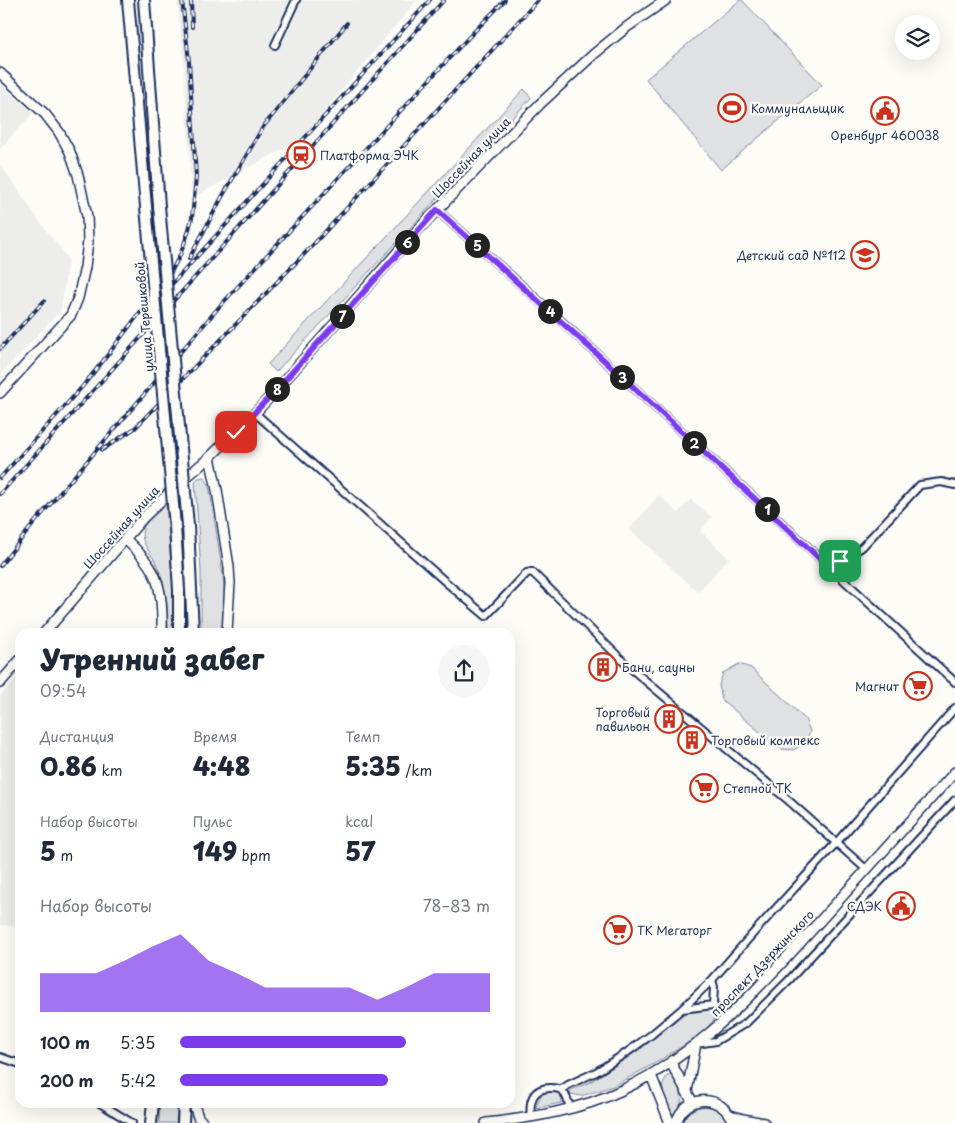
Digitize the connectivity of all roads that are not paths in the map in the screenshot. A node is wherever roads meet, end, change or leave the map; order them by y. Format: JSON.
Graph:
{"nodes":[{"id":1,"x":128,"y":0,"type":"edge"},
{"id":2,"x":144,"y":0,"type":"edge"},
{"id":3,"x":296,"y":0,"type":"edge"},
{"id":4,"x":666,"y":0,"type":"edge"},
{"id":5,"x":275,"y":45,"type":"dead end"},
{"id":6,"x":0,"y":73,"type":"edge"},
{"id":7,"x":437,"y":210,"type":"junction"},
{"id":8,"x":0,"y":393,"type":"edge"},
{"id":9,"x":255,"y":413,"type":"junction"},
{"id":10,"x":210,"y":457,"type":"junction"},
{"id":11,"x":955,"y":485,"type":"edge"},
{"id":12,"x":126,"y":540,"type":"junction"},
{"id":13,"x":830,"y":568,"type":"junction"},
{"id":14,"x":48,"y":628,"type":"edge"},
{"id":15,"x":162,"y":628,"type":"edge"},
{"id":16,"x":179,"y":628,"type":"edge"},
{"id":17,"x":193,"y":628,"type":"edge"},
{"id":18,"x":228,"y":628,"type":"edge"},
{"id":19,"x":15,"y":666,"type":"edge"},
{"id":20,"x":955,"y":682,"type":"edge"},
{"id":21,"x":0,"y":683,"type":"edge"},
{"id":22,"x":955,"y":708,"type":"edge"},
{"id":23,"x":955,"y":772,"type":"edge"},
{"id":24,"x":955,"y":800,"type":"edge"},
{"id":25,"x":836,"y":844,"type":"junction"},
{"id":26,"x":867,"y":870,"type":"junction"},
{"id":27,"x":712,"y":980,"type":"junction"},
{"id":28,"x":713,"y":1005,"type":"junction"},
{"id":29,"x":682,"y":1009,"type":"junction"},
{"id":30,"x":726,"y":1019,"type":"junction"},
{"id":31,"x":696,"y":1044,"type":"junction"},
{"id":32,"x":0,"y":1056,"type":"edge"},
{"id":33,"x":15,"y":1062,"type":"edge"},
{"id":34,"x":671,"y":1063,"type":"junction"},
{"id":35,"x":651,"y":1074,"type":"junction"},
{"id":36,"x":561,"y":1090,"type":"junction"},
{"id":37,"x":686,"y":1091,"type":"junction"},
{"id":38,"x":693,"y":1103,"type":"junction"},
{"id":39,"x":108,"y":1108,"type":"edge"},
{"id":40,"x":152,"y":1108,"type":"edge"},
{"id":41,"x":184,"y":1108,"type":"edge"},
{"id":42,"x":195,"y":1108,"type":"edge"},
{"id":43,"x":570,"y":1108,"type":"junction"},
{"id":44,"x":531,"y":1116,"type":"junction"},
{"id":45,"x":731,"y":1119,"type":"edge"},
{"id":46,"x":132,"y":1123,"type":"edge"},
{"id":47,"x":151,"y":1123,"type":"edge"},
{"id":48,"x":183,"y":1123,"type":"edge"},
{"id":49,"x":203,"y":1123,"type":"edge"},
{"id":50,"x":486,"y":1123,"type":"edge"},
{"id":51,"x":670,"y":1123,"type":"edge"},
{"id":52,"x":676,"y":1123,"type":"edge"},
{"id":53,"x":764,"y":1123,"type":"edge"}],
"edges":[{"from":1,"to":16,"type":"main road","name":"улица Терешковой","bridge":true},
{"from":2,"to":17,"type":"main road","name":"улица Терешковой","bridge":true},
{"from":3,"to":5,"type":"street"},
{"from":4,"to":7,"type":"main road","name":"Шоссейная улица"},
{"from":6,"to":8,"type":"main road"},
{"from":7,"to":9,"type":"main road","name":"Шоссейная улица"},
{"from":7,"to":13,"type":"street"},
{"from":9,"to":10,"type":"main road","name":"Шоссейная улица"},
{"from":9,"to":25,"type":"street"},
{"from":10,"to":12,"type":"main road","name":"Шоссейная улица"},
{"from":10,"to":18,"type":"main road"},
{"from":11,"to":13,"type":"street"},
{"from":12,"to":14,"type":"main road","name":"Шоссейная улица"},
{"from":12,"to":15,"type":"main road"},
{"from":13,"to":20,"type":"street"},
{"from":19,"to":21,"type":"main road"},
{"from":22,"to":25,"type":"street"},
{"from":23,"to":26,"type":"main road","name":"проспект Дзержинского"},
{"from":24,"to":31,"type":"street"},
{"from":25,"to":26,"type":"street"},
{"from":25,"to":27,"type":"street"},
{"from":26,"to":30,"type":"main road","name":"проспект Дзержинского"},
{"from":27,"to":28,"type":"street"},
{"from":27,"to":29,"type":"street"},
{"from":28,"to":29,"type":"street"},
{"from":28,"to":30,"type":"street"},
{"from":29,"to":36,"type":"street"},
{"from":30,"to":31,"type":"main road","name":"проспект Дзержинского"},
{"from":31,"to":34,"type":"main road","name":"проспект Дзержинского"},
{"from":31,"to":37,"type":"main road"},
{"from":32,"to":33,"type":"street"},
{"from":34,"to":35,"type":"main road","name":"проспект Дзержинского"},
{"from":34,"to":37,"type":"main road"},
{"from":35,"to":43,"type":"main road","name":"проспект Дзержинского"},
{"from":35,"to":51,"type":"main road"},
{"from":36,"to":43,"type":"street"},
{"from":36,"to":44,"type":"street"},
{"from":37,"to":38,"type":"main road"},
{"from":38,"to":45,"type":"main road"},
{"from":38,"to":52,"type":"main road"},
{"from":39,"to":46,"type":"street"},
{"from":40,"to":47,"type":"main road"},
{"from":41,"to":48,"type":"main road"},
{"from":42,"to":49,"type":"main road"},
{"from":43,"to":44,"type":"main road","name":"проспект Дзержинского"},
{"from":44,"to":50,"type":"main road","name":"проспект Дзержинского"},
{"from":45,"to":53,"type":"main road"}]}
